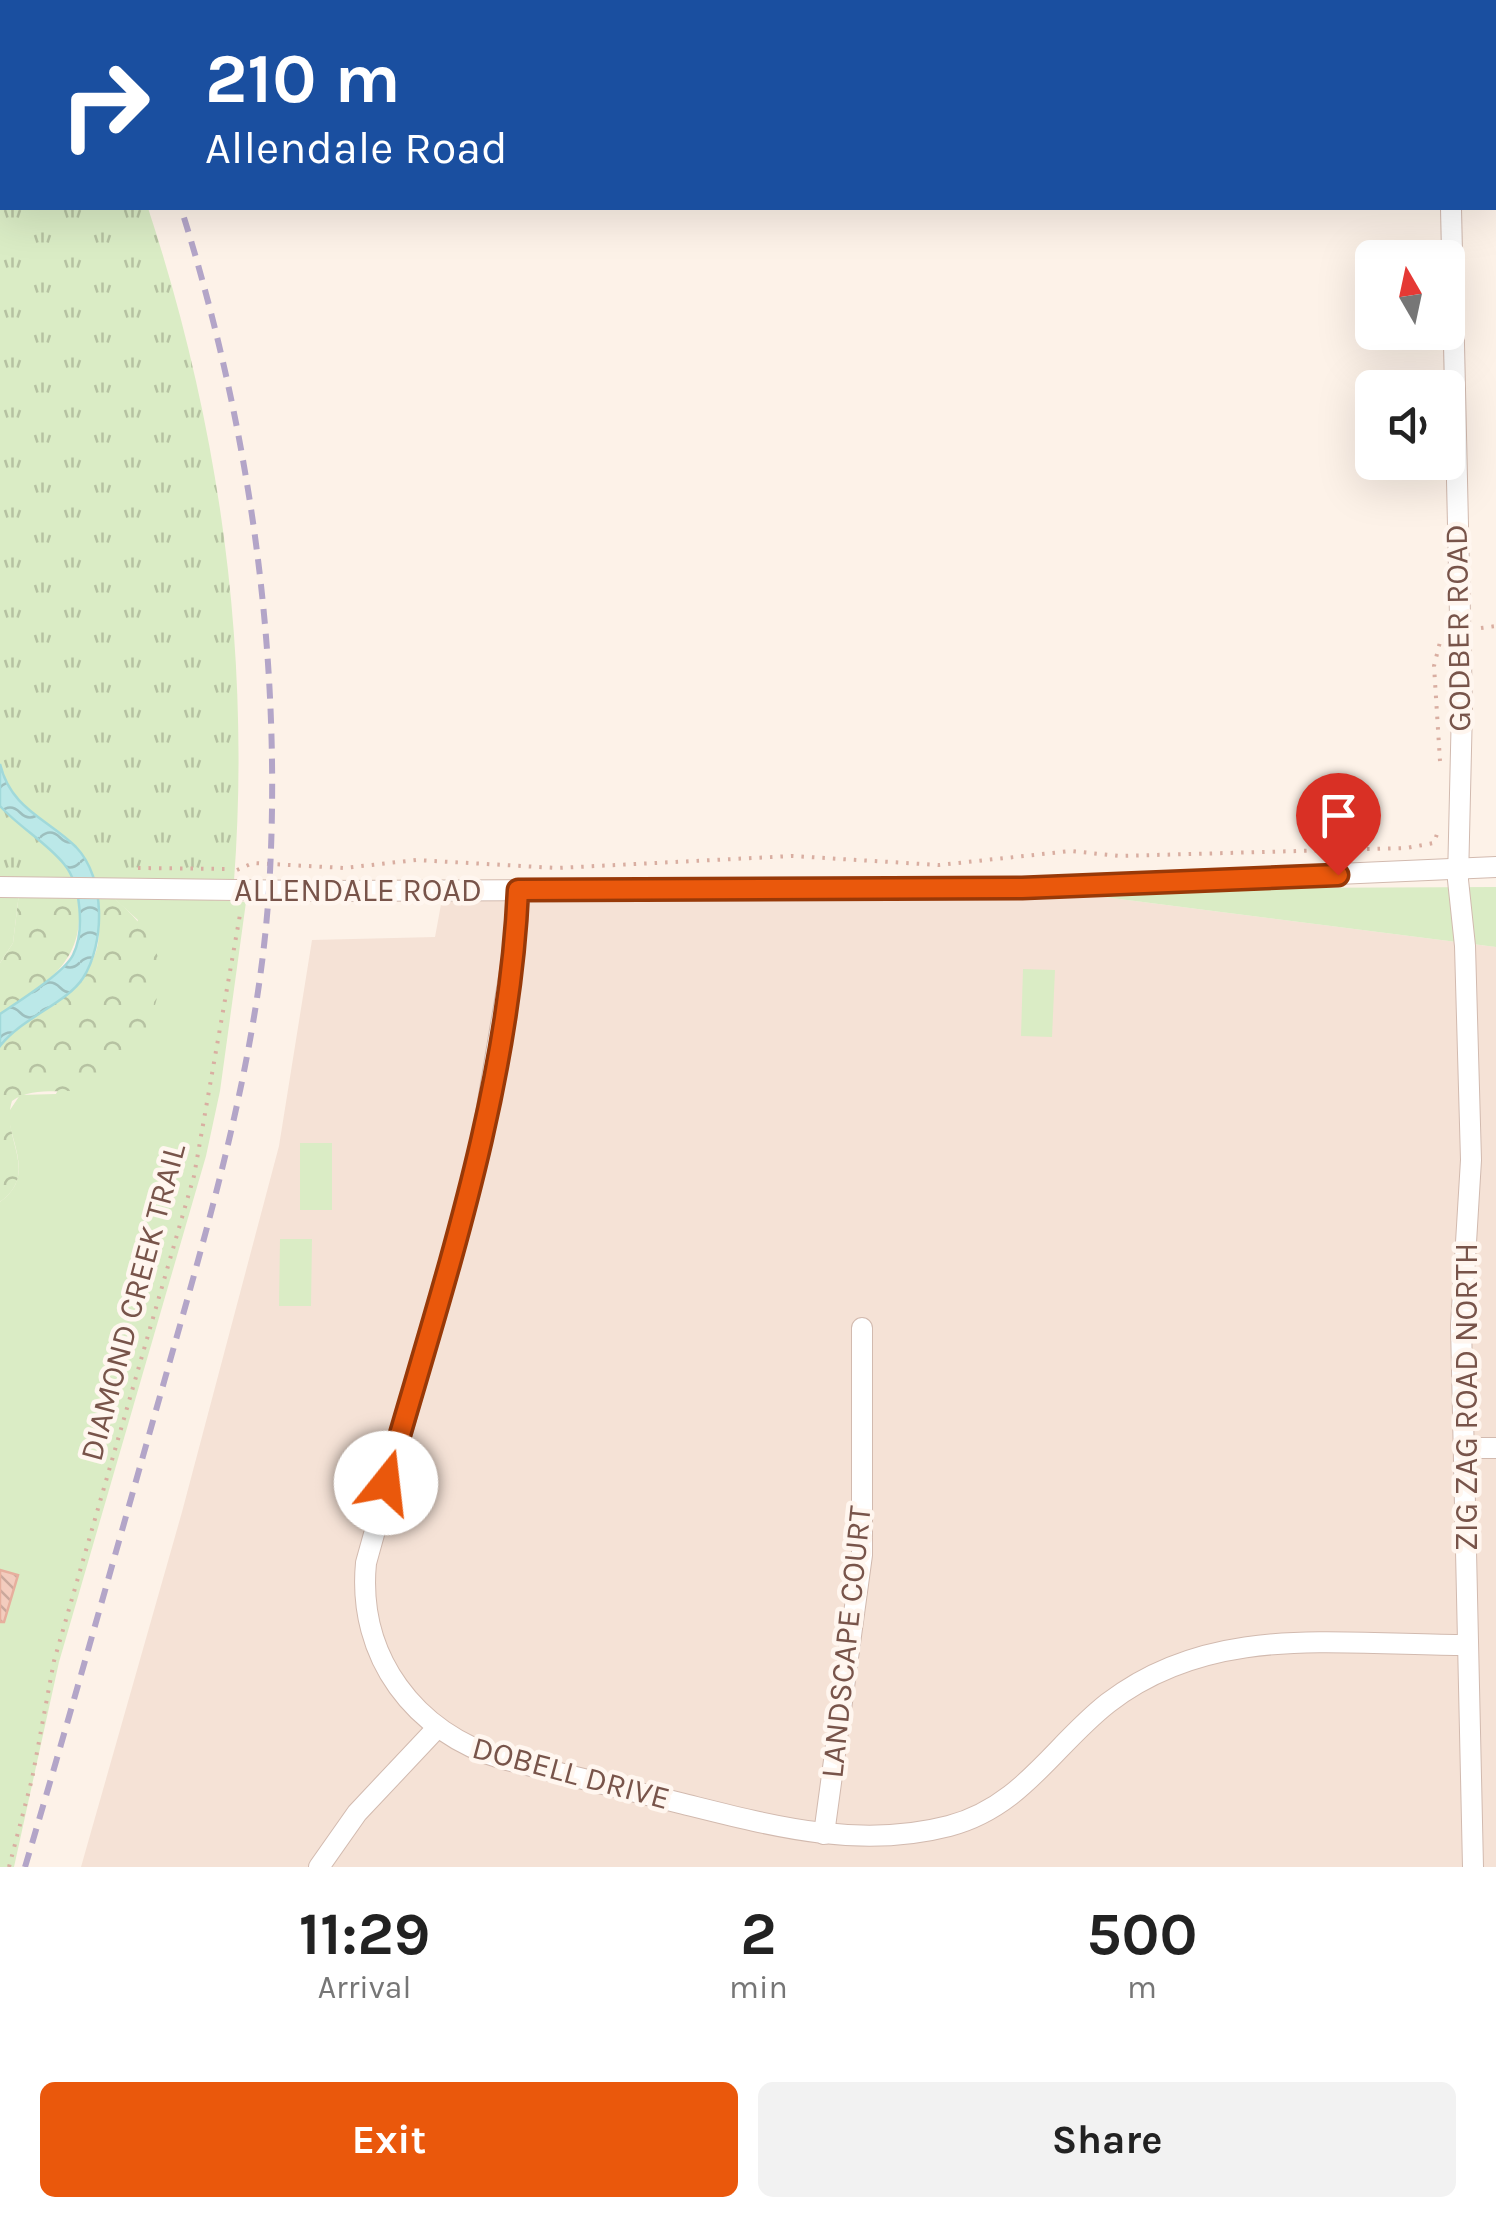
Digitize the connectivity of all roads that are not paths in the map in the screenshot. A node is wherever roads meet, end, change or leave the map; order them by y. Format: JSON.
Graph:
{"nodes":[{"id":1,"x":1451,"y":210,"type":"edge"},
{"id":2,"x":1496,"y":866,"type":"edge"},
{"id":3,"x":1460,"y":869,"type":"junction"},
{"id":4,"x":0,"y":886,"type":"edge"},
{"id":5,"x":518,"y":890,"type":"junction"},
{"id":6,"x":862,"y":1328,"type":"dead end"},
{"id":7,"x":1464,"y":1448,"type":"junction"},
{"id":8,"x":1496,"y":1448,"type":"edge"},
{"id":9,"x":1467,"y":1645,"type":"junction"},
{"id":10,"x":438,"y":1728,"type":"junction"},
{"id":11,"x":824,"y":1834,"type":"junction"},
{"id":12,"x":319,"y":1867,"type":"edge"},
{"id":13,"x":1473,"y":1867,"type":"edge"}],
"edges":[{"from":1,"to":3,"type":"street","name":"GODBER ROAD"},
{"from":2,"to":3,"type":"street","name":"ALLENDALE ROAD"},
{"from":3,"to":5,"type":"street","name":"ALLENDALE ROAD"},
{"from":3,"to":7,"type":"street","name":"ZIG ZAG ROAD NORTH"},
{"from":4,"to":5,"type":"street","name":"ALLENDALE ROAD"},
{"from":5,"to":10,"type":"street","name":"DOBELL DRIVE"},
{"from":6,"to":11,"type":"street","name":"LANDSCAPE COURT"},
{"from":7,"to":8,"type":"street"},
{"from":7,"to":9,"type":"street","name":"ZIG ZAG ROAD NORTH"},
{"from":9,"to":11,"type":"street","name":"DOBELL DRIVE"},
{"from":9,"to":13,"type":"street","name":"ZIG ZAG ROAD NORTH"},
{"from":10,"to":11,"type":"street","name":"DOBELL DRIVE"},
{"from":10,"to":12,"type":"street"}]}
